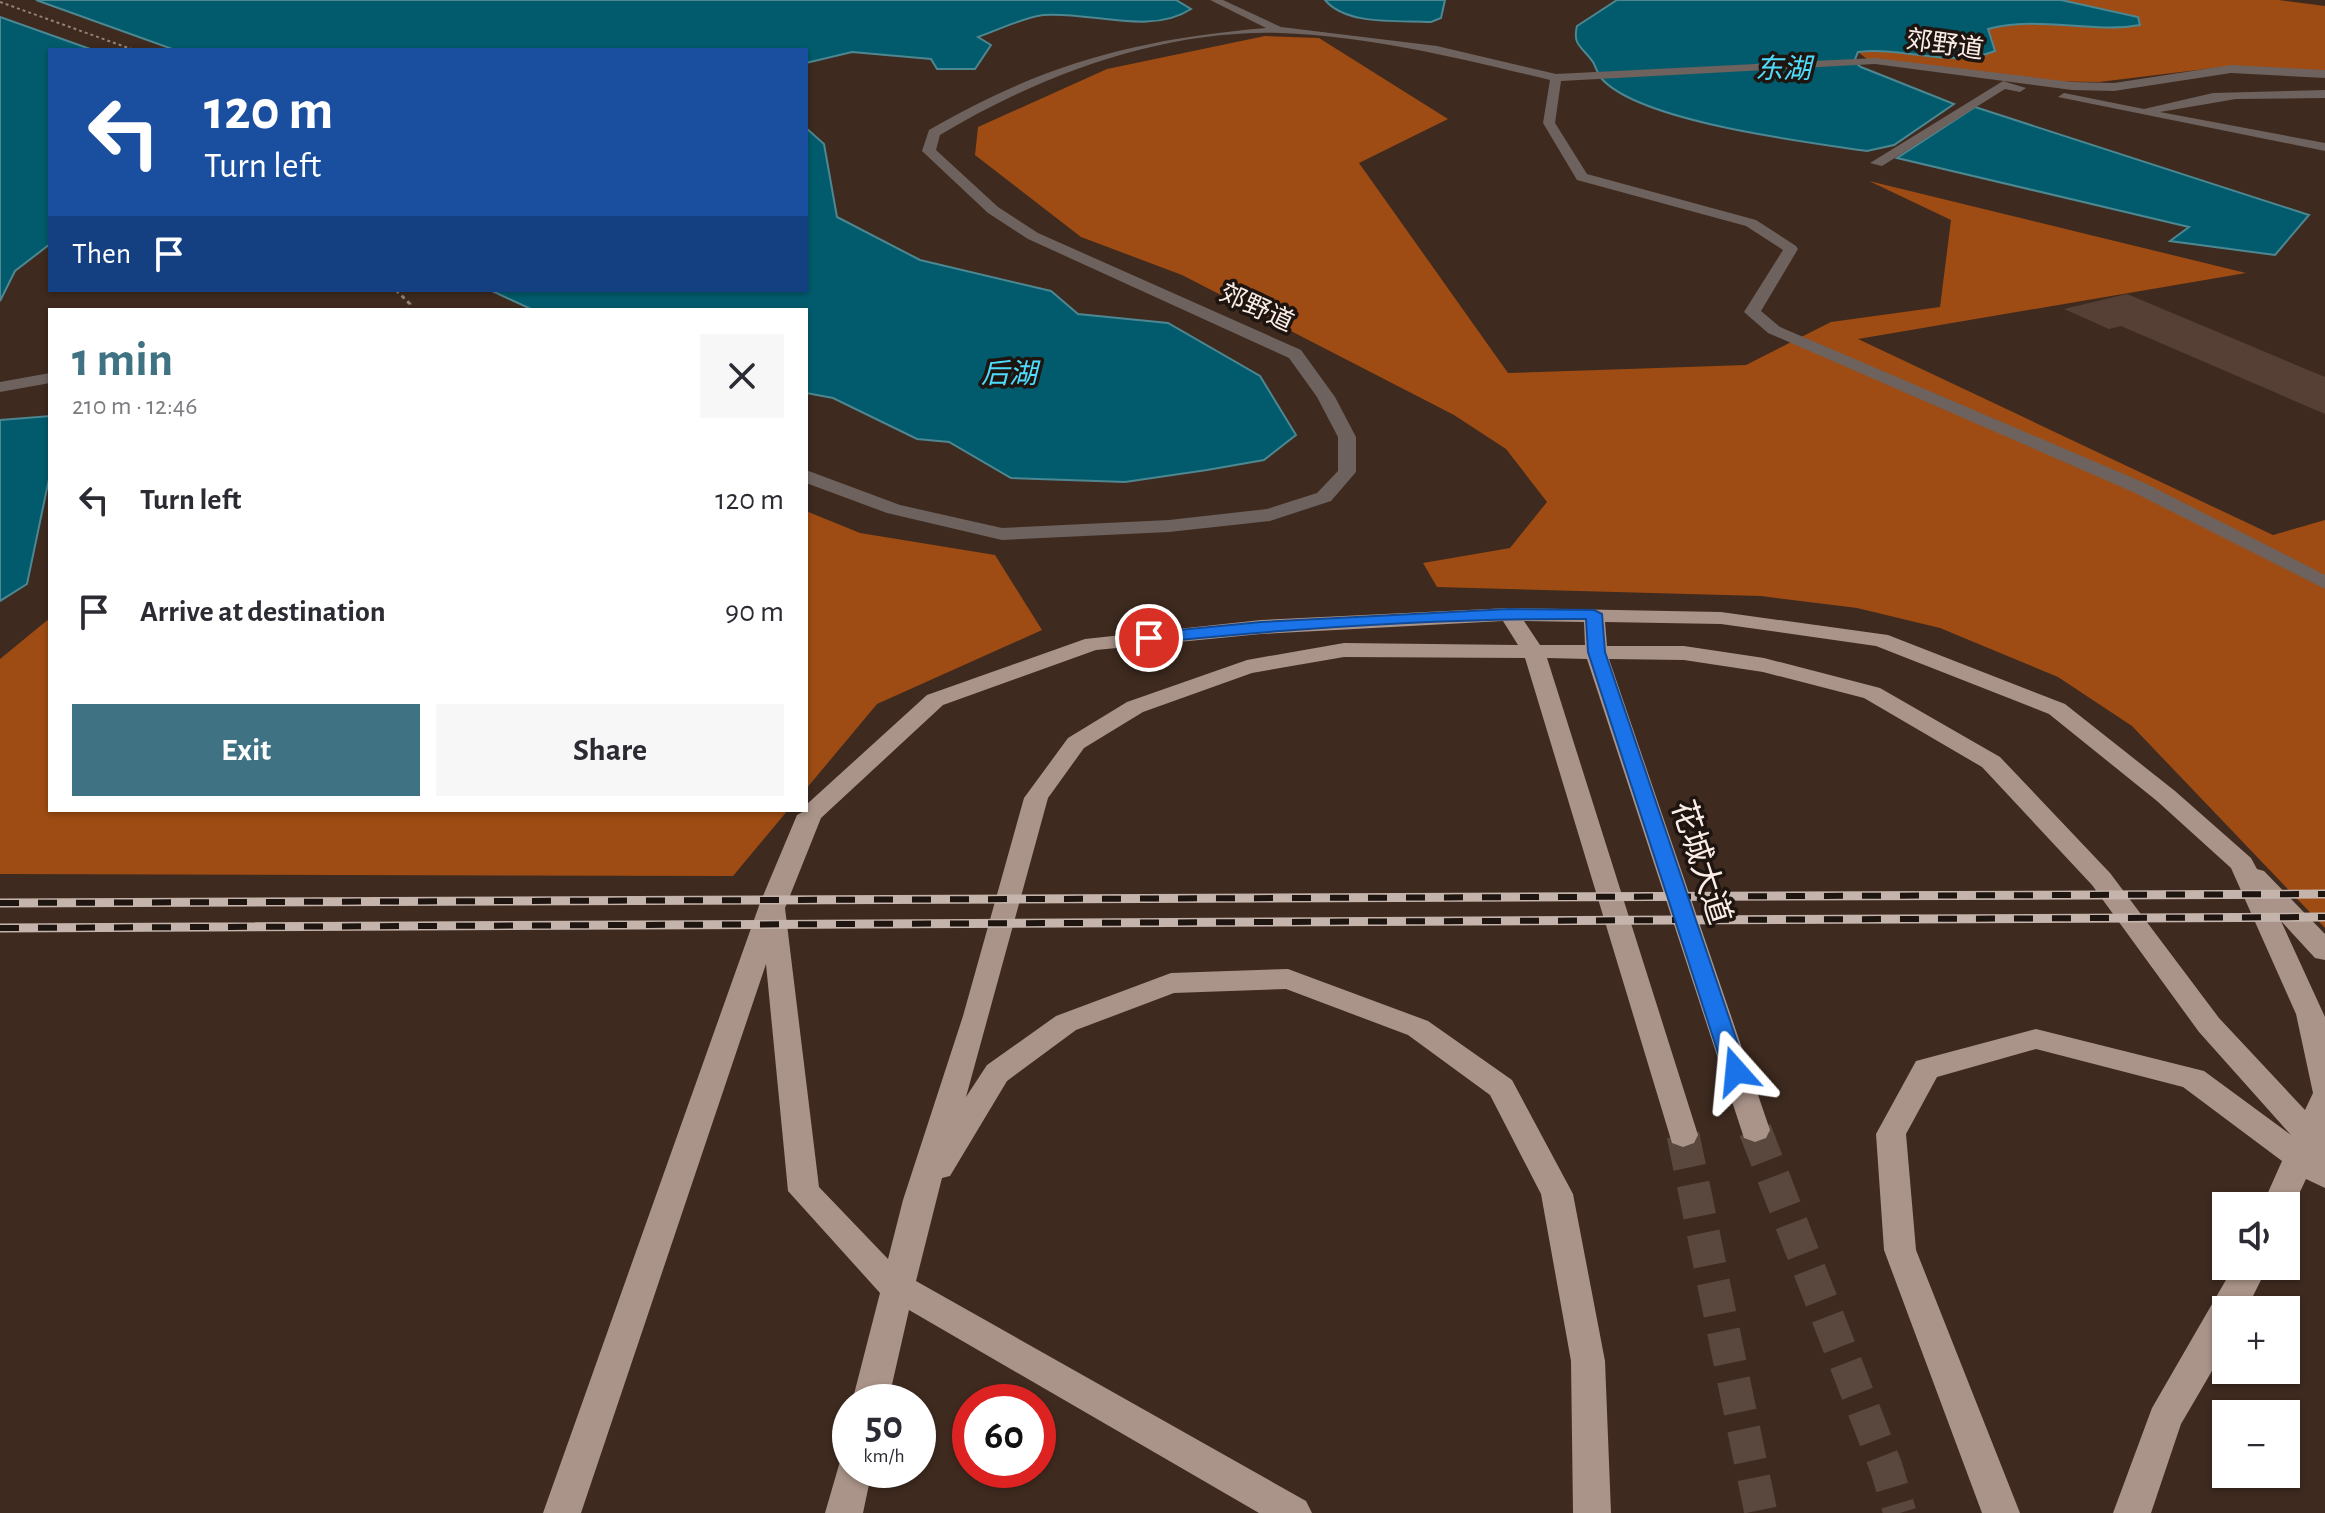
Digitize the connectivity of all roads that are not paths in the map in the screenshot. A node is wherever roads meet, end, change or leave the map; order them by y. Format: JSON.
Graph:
{"nodes":[{"id":1,"x":1215,"y":0,"type":"edge"},
{"id":2,"x":1279,"y":30,"type":"junction"},
{"id":3,"x":2325,"y":74,"type":"edge"},
{"id":4,"x":1556,"y":78,"type":"junction"},
{"id":5,"x":2005,"y":82,"type":"junction"},
{"id":6,"x":2325,"y":94,"type":"edge"},
{"id":7,"x":2143,"y":113,"type":"junction"},
{"id":8,"x":2325,"y":147,"type":"edge"},
{"id":9,"x":1877,"y":163,"type":"dead end"},
{"id":10,"x":48,"y":378,"type":"edge"},
{"id":11,"x":0,"y":387,"type":"edge"},
{"id":12,"x":808,"y":477,"type":"edge"},
{"id":13,"x":2325,"y":583,"type":"edge"},
{"id":14,"x":1509,"y":614,"type":"junction"},
{"id":15,"x":1594,"y":614,"type":"junction"},
{"id":16,"x":1534,"y":652,"type":"junction"},
{"id":17,"x":1596,"y":652,"type":"junction"},
{"id":18,"x":2242,"y":864,"type":"junction"},
{"id":19,"x":773,"y":903,"type":"junction"},
{"id":20,"x":2325,"y":951,"type":"edge"},
{"id":21,"x":2325,"y":1089,"type":"edge"},
{"id":22,"x":2325,"y":1098,"type":"edge"},
{"id":23,"x":1755,"y":1130,"type":"tunnel mouth"},
{"id":24,"x":1683,"y":1135,"type":"tunnel mouth"},
{"id":25,"x":2325,"y":1152,"type":"edge"},
{"id":26,"x":2325,"y":1176,"type":"edge"},
{"id":27,"x":2284,"y":1192,"type":"edge"},
{"id":28,"x":919,"y":1200,"type":"junction"},
{"id":29,"x":2212,"y":1339,"type":"edge"},
{"id":30,"x":874,"y":1384,"type":"edge"},
{"id":31,"x":850,"y":1488,"type":"edge"},
{"id":32,"x":562,"y":1513,"type":"edge"},
{"id":33,"x":844,"y":1513,"type":"edge"},
{"id":34,"x":1293,"y":1513,"type":"edge"},
{"id":35,"x":1592,"y":1513,"type":"edge"},
{"id":36,"x":2001,"y":1513,"type":"edge"},
{"id":37,"x":2132,"y":1513,"type":"edge"}],
"edges":[{"from":1,"to":2,"type":"street","name":"郊野道"},
{"from":2,"to":4,"type":"street","name":"郊野道"},
{"from":2,"to":12,"type":"street","name":"郊野道"},
{"from":3,"to":5,"type":"street","name":"郊野道"},
{"from":4,"to":5,"type":"street","name":"郊野道"},
{"from":4,"to":13,"type":"street"},
{"from":5,"to":7,"type":"street"},
{"from":5,"to":9,"type":"street"},
{"from":6,"to":7,"type":"street"},
{"from":7,"to":8,"type":"street"},
{"from":10,"to":11,"type":"street"},
{"from":14,"to":15,"type":"main road"},
{"from":14,"to":16,"type":"main road"},
{"from":14,"to":19,"type":"main road"},
{"from":15,"to":17,"type":"main road","name":"花城大道"},
{"from":15,"to":18,"type":"main road"},
{"from":16,"to":17,"type":"main road"},
{"from":16,"to":24,"type":"main road"},
{"from":16,"to":28,"type":"main road"},
{"from":17,"to":23,"type":"main road","name":"花城大道"},
{"from":17,"to":25,"type":"main road"},
{"from":18,"to":20,"type":"main road"},
{"from":18,"to":21,"type":"main road"},
{"from":19,"to":32,"type":"main road"},
{"from":19,"to":34,"type":"main road"},
{"from":22,"to":27,"type":"main road"},
{"from":26,"to":36,"type":"main road"},
{"from":28,"to":30,"type":"main road"},
{"from":28,"to":35,"type":"main road"},
{"from":29,"to":37,"type":"main road"},
{"from":31,"to":33,"type":"main road"}]}
